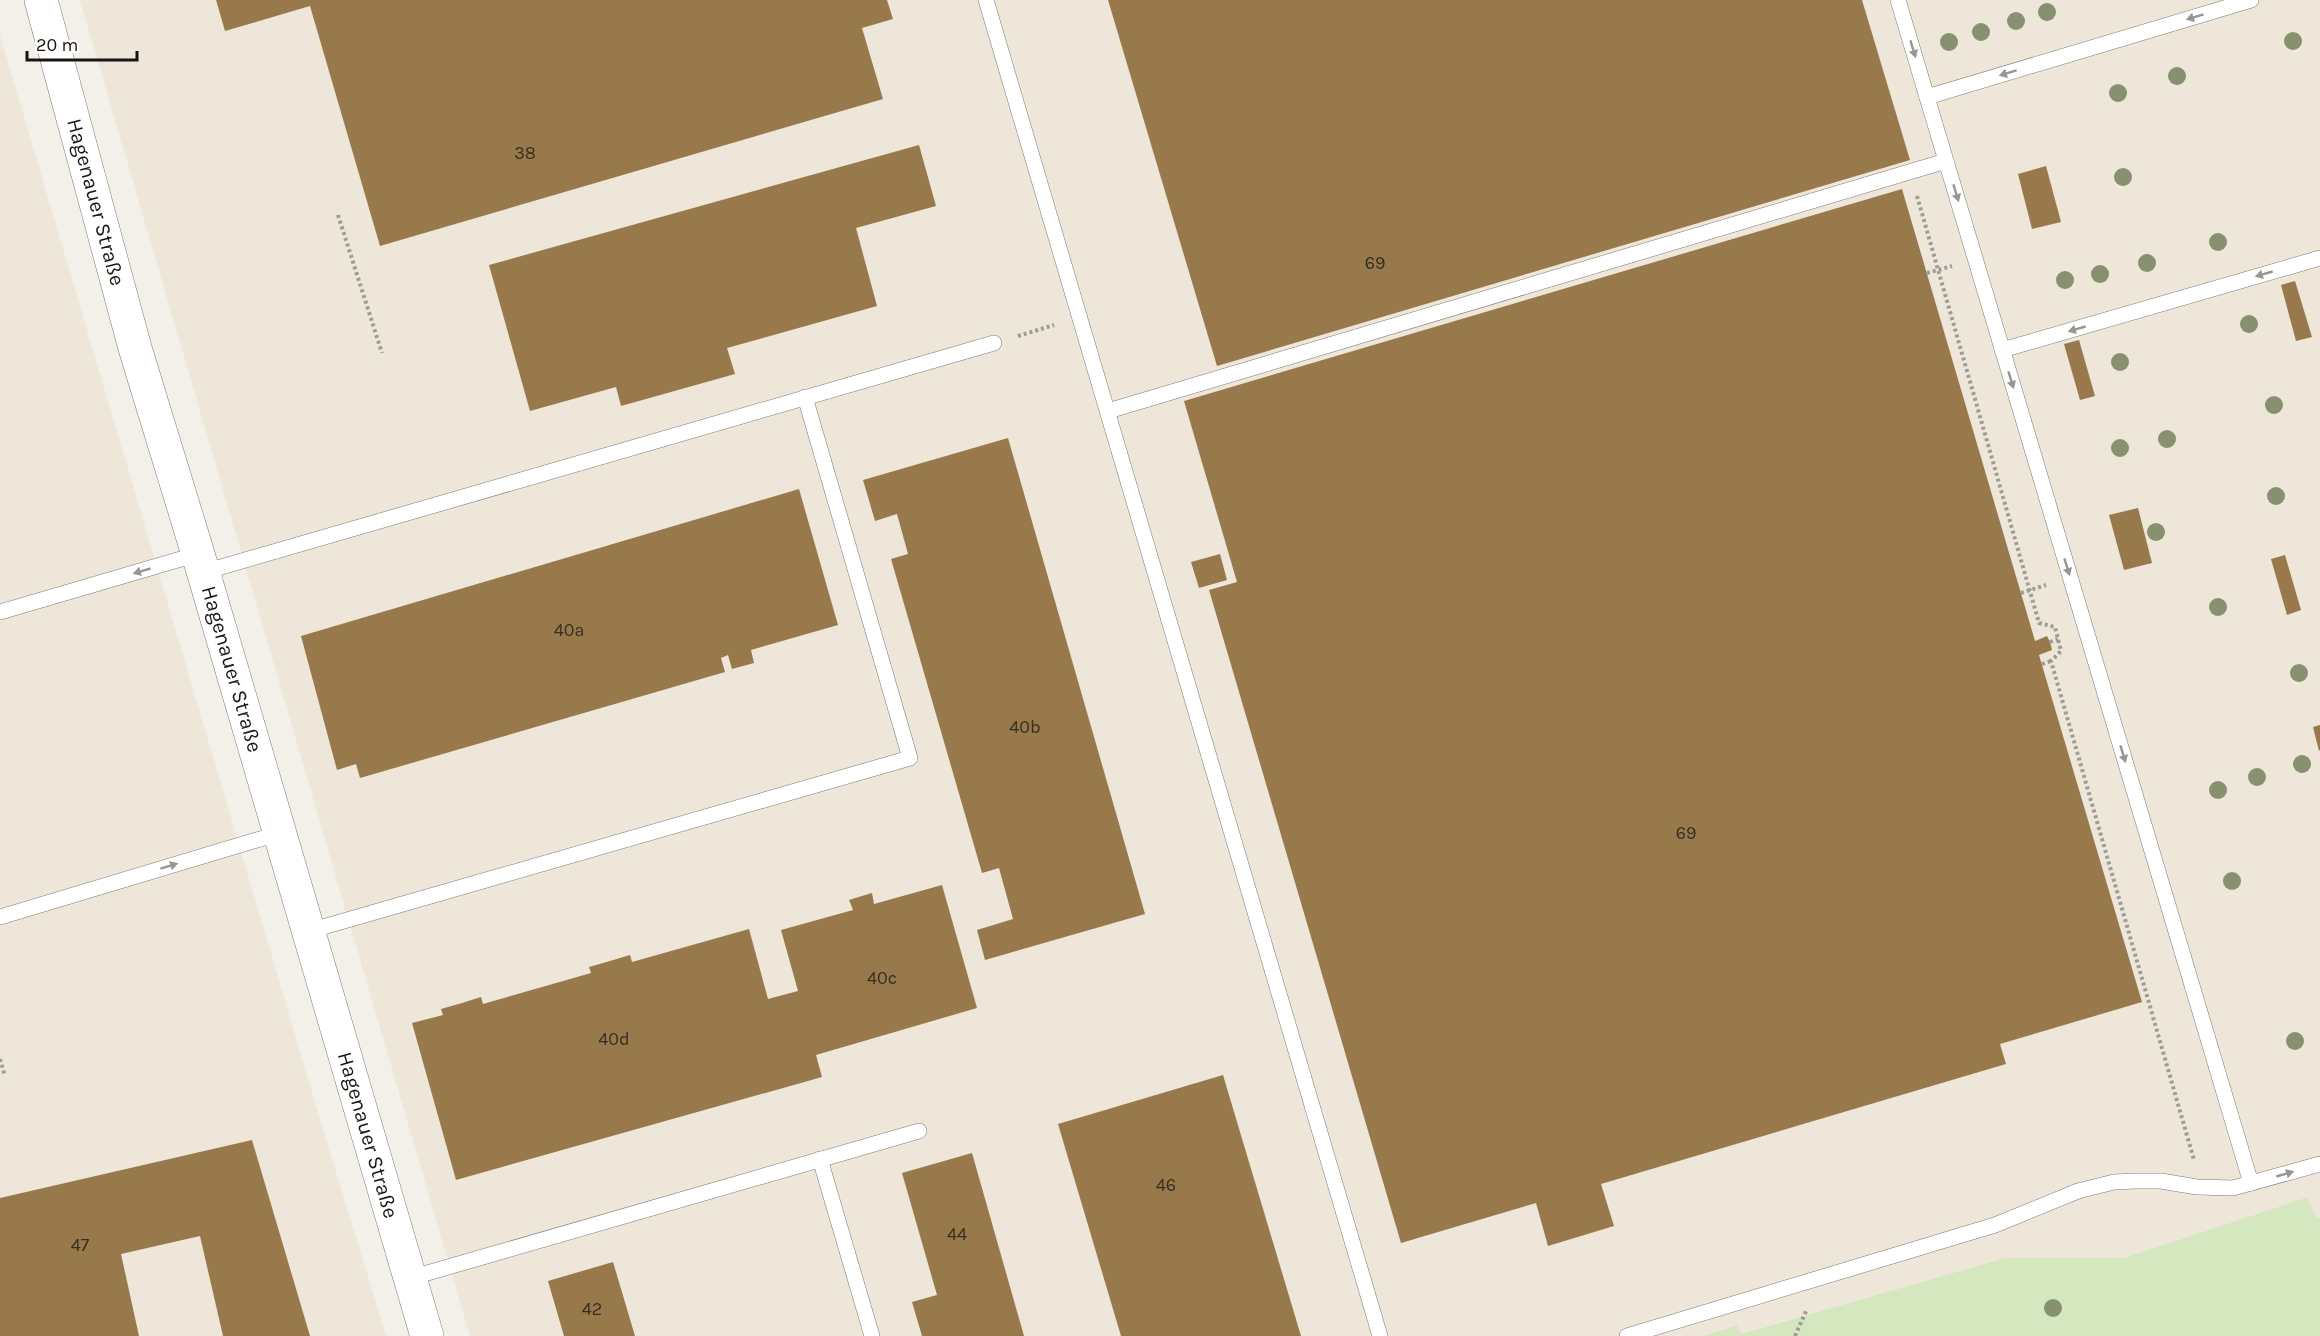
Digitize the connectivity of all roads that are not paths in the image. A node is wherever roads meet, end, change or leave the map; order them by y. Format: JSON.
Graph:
{"nodes":[{"id":1,"x":41,"y":0,"type":"edge"},
{"id":2,"x":986,"y":0,"type":"edge"},
{"id":3,"x":1898,"y":0,"type":"edge"},
{"id":4,"x":2251,"y":0,"type":"edge"},
{"id":5,"x":1927,"y":97,"type":"junction"},
{"id":6,"x":1946,"y":161,"type":"junction"},
{"id":7,"x":2320,"y":258,"type":"edge"},
{"id":8,"x":994,"y":343,"type":"dead end"},
{"id":9,"x":2002,"y":350,"type":"junction"},
{"id":10,"x":805,"y":397,"type":"junction"},
{"id":11,"x":1108,"y":411,"type":"junction"},
{"id":12,"x":201,"y":563,"type":"junction"},
{"id":13,"x":0,"y":612,"type":"edge"},
{"id":14,"x":280,"y":833,"type":"junction"},
{"id":15,"x":0,"y":917,"type":"edge"},
{"id":16,"x":309,"y":931,"type":"junction"},
{"id":17,"x":919,"y":1131,"type":"dead end"},
{"id":18,"x":820,"y":1159,"type":"junction"},
{"id":19,"x":2320,"y":1164,"type":"edge"},
{"id":20,"x":2251,"y":1183,"type":"junction"},
{"id":21,"x":410,"y":1278,"type":"junction"},
{"id":22,"x":427,"y":1336,"type":"edge"},
{"id":23,"x":872,"y":1336,"type":"edge"},
{"id":24,"x":1380,"y":1336,"type":"edge"},
{"id":25,"x":1627,"y":1336,"type":"edge"}],
"edges":[{"from":1,"to":12,"type":"street","name":"Hagenauer Straße"},
{"from":2,"to":11,"type":"lane"},
{"from":3,"to":5,"type":"lane","one_way":true},
{"from":4,"to":5,"type":"lane","one_way":true},
{"from":5,"to":6,"type":"lane"},
{"from":6,"to":9,"type":"lane","one_way":true},
{"from":6,"to":11,"type":"lane"},
{"from":7,"to":9,"type":"lane","one_way":true},
{"from":8,"to":10,"type":"lane"},
{"from":9,"to":20,"type":"lane","one_way":true},
{"from":10,"to":12,"type":"lane"},
{"from":10,"to":16,"type":"lane"},
{"from":11,"to":24,"type":"lane"},
{"from":12,"to":13,"type":"lane","one_way":true},
{"from":12,"to":14,"type":"street","name":"Hagenauer Straße"},
{"from":15,"to":14,"type":"lane","one_way":true},
{"from":14,"to":16,"type":"street","name":"Hagenauer Straße"},
{"from":16,"to":21,"type":"street","name":"Hagenauer Straße"},
{"from":17,"to":18,"type":"lane"},
{"from":18,"to":21,"type":"lane"},
{"from":18,"to":23,"type":"lane"},
{"from":20,"to":19,"type":"lane","one_way":true},
{"from":20,"to":25,"type":"lane"},
{"from":21,"to":22,"type":"street","name":"Hagenauer Straße"}]}
